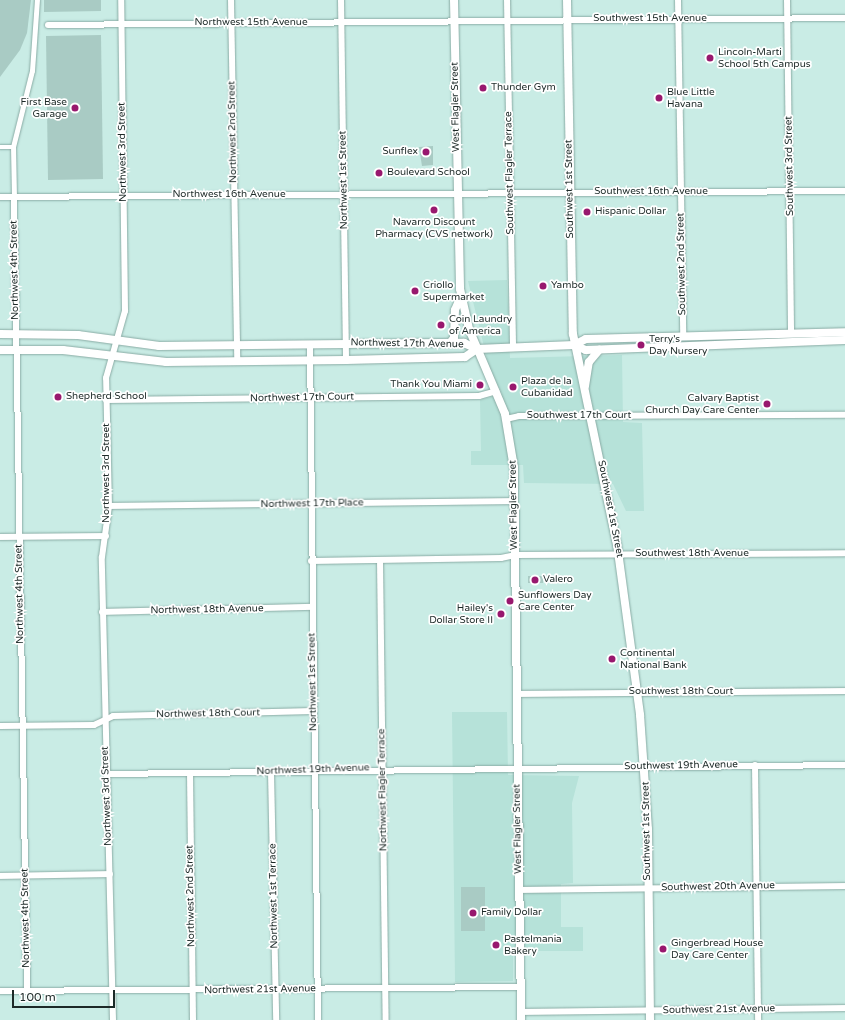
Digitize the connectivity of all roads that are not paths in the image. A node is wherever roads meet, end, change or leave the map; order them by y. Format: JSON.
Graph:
{"nodes":[{"id":1,"x":37,"y":0,"type":"edge"},
{"id":2,"x":121,"y":0,"type":"edge"},
{"id":3,"x":231,"y":0,"type":"edge"},
{"id":4,"x":341,"y":0,"type":"edge"},
{"id":5,"x":454,"y":0,"type":"edge"},
{"id":6,"x":507,"y":0,"type":"edge"},
{"id":7,"x":567,"y":0,"type":"edge"},
{"id":8,"x":678,"y":0,"type":"edge"},
{"id":9,"x":787,"y":0,"type":"edge"},
{"id":10,"x":787,"y":18,"type":"junction"},
{"id":11,"x":845,"y":18,"type":"edge"},
{"id":12,"x":567,"y":20,"type":"junction"},
{"id":13,"x":678,"y":20,"type":"junction"},
{"id":14,"x":455,"y":21,"type":"junction"},
{"id":15,"x":507,"y":21,"type":"junction"},
{"id":16,"x":341,"y":22,"type":"junction"},
{"id":17,"x":121,"y":23,"type":"junction"},
{"id":18,"x":231,"y":23,"type":"junction"},
{"id":19,"x":38,"y":25,"type":"junction"},
{"id":20,"x":48,"y":25,"type":"joint"},
{"id":21,"x":0,"y":147,"type":"edge"},
{"id":22,"x":13,"y":147,"type":"junction"},
{"id":23,"x":790,"y":191,"type":"junction"},
{"id":24,"x":845,"y":191,"type":"edge"},
{"id":25,"x":680,"y":192,"type":"junction"},
{"id":26,"x":457,"y":193,"type":"junction"},
{"id":27,"x":510,"y":193,"type":"junction"},
{"id":28,"x":570,"y":193,"type":"junction"},
{"id":29,"x":234,"y":195,"type":"junction"},
{"id":30,"x":344,"y":195,"type":"junction"},
{"id":31,"x":124,"y":196,"type":"junction"},
{"id":32,"x":0,"y":197,"type":"edge"},
{"id":33,"x":14,"y":198,"type":"junction"},
{"id":34,"x":461,"y":296,"type":"junction"},
{"id":35,"x":791,"y":331,"type":"junction"},
{"id":36,"x":845,"y":332,"type":"edge"},
{"id":37,"x":0,"y":334,"type":"edge"},
{"id":38,"x":16,"y":334,"type":"junction"},
{"id":39,"x":683,"y":336,"type":"junction"},
{"id":40,"x":845,"y":340,"type":"edge"},
{"id":41,"x":118,"y":341,"type":"junction"},
{"id":42,"x":780,"y":341,"type":"junction"},
{"id":43,"x":450,"y":343,"type":"junction"},
{"id":44,"x":310,"y":344,"type":"junction"},
{"id":45,"x":346,"y":344,"type":"junction"},
{"id":46,"x":574,"y":345,"type":"junction"},
{"id":47,"x":690,"y":345,"type":"junction"},
{"id":48,"x":236,"y":346,"type":"junction"},
{"id":49,"x":513,"y":347,"type":"junction"},
{"id":50,"x":477,"y":349,"type":"junction"},
{"id":51,"x":0,"y":350,"type":"edge"},
{"id":52,"x":16,"y":350,"type":"junction"},
{"id":53,"x":599,"y":350,"type":"junction"},
{"id":54,"x":111,"y":356,"type":"junction"},
{"id":55,"x":310,"y":360,"type":"junction"},
{"id":56,"x":346,"y":360,"type":"junction"},
{"id":57,"x":237,"y":361,"type":"junction"},
{"id":58,"x":584,"y":389,"type":"junction"},
{"id":59,"x":496,"y":391,"type":"junction"},
{"id":60,"x":310,"y":398,"type":"junction"},
{"id":61,"x":106,"y":400,"type":"junction"},
{"id":62,"x":845,"y":415,"type":"edge"},
{"id":63,"x":591,"y":416,"type":"junction"},
{"id":64,"x":506,"y":419,"type":"junction"},
{"id":65,"x":515,"y":501,"type":"junction"},
{"id":66,"x":311,"y":504,"type":"junction"},
{"id":67,"x":109,"y":506,"type":"junction"},
{"id":68,"x":19,"y":536,"type":"junction"},
{"id":69,"x":106,"y":536,"type":"junction"},
{"id":70,"x":0,"y":537,"type":"edge"},
{"id":71,"x":845,"y":553,"type":"edge"},
{"id":72,"x":515,"y":555,"type":"junction"},
{"id":73,"x":619,"y":555,"type":"junction"},
{"id":74,"x":380,"y":560,"type":"junction"},
{"id":75,"x":311,"y":561,"type":"junction"},
{"id":76,"x":312,"y":607,"type":"junction"},
{"id":77,"x":102,"y":612,"type":"junction"},
{"id":78,"x":845,"y":691,"type":"edge"},
{"id":79,"x":637,"y":692,"type":"junction"},
{"id":80,"x":517,"y":694,"type":"junction"},
{"id":81,"x":313,"y":711,"type":"junction"},
{"id":82,"x":104,"y":719,"type":"junction"},
{"id":83,"x":0,"y":726,"type":"edge"},
{"id":84,"x":22,"y":726,"type":"junction"},
{"id":85,"x":755,"y":765,"type":"junction"},
{"id":86,"x":845,"y":765,"type":"edge"},
{"id":87,"x":518,"y":767,"type":"junction"},
{"id":88,"x":645,"y":767,"type":"junction"},
{"id":89,"x":383,"y":768,"type":"junction"},
{"id":90,"x":314,"y":770,"type":"junction"},
{"id":91,"x":271,"y":772,"type":"junction"},
{"id":92,"x":190,"y":773,"type":"junction"},
{"id":93,"x":108,"y":774,"type":"junction"},
{"id":94,"x":110,"y":874,"type":"junction"},
{"id":95,"x":0,"y":876,"type":"edge"},
{"id":96,"x":25,"y":876,"type":"junction"},
{"id":97,"x":845,"y":886,"type":"edge"},
{"id":98,"x":757,"y":887,"type":"junction"},
{"id":99,"x":648,"y":888,"type":"junction"},
{"id":100,"x":519,"y":890,"type":"junction"},
{"id":101,"x":521,"y":987,"type":"junction"},
{"id":102,"x":385,"y":989,"type":"junction"},
{"id":103,"x":275,"y":990,"type":"junction"},
{"id":104,"x":317,"y":990,"type":"junction"},
{"id":105,"x":0,"y":991,"type":"edge"},
{"id":106,"x":27,"y":991,"type":"junction"},
{"id":107,"x":112,"y":991,"type":"junction"},
{"id":108,"x":193,"y":991,"type":"junction"},
{"id":109,"x":845,"y":1008,"type":"edge"},
{"id":110,"x":758,"y":1010,"type":"junction"},
{"id":111,"x":650,"y":1011,"type":"junction"},
{"id":112,"x":521,"y":1016,"type":"edge"},
{"id":113,"x":112,"y":1020,"type":"edge"},
{"id":114,"x":193,"y":1020,"type":"edge"},
{"id":115,"x":276,"y":1020,"type":"edge"},
{"id":116,"x":318,"y":1020,"type":"edge"},
{"id":117,"x":386,"y":1020,"type":"edge"},
{"id":118,"x":650,"y":1020,"type":"edge"},
{"id":119,"x":758,"y":1020,"type":"edge"}],
"edges":[{"from":1,"to":19,"type":"street"},
{"from":2,"to":17,"type":"street","name":"Northwest 3rd Street"},
{"from":3,"to":18,"type":"street","name":"Northwest 2nd Street"},
{"from":4,"to":16,"type":"street","name":"Northwest 1st Street"},
{"from":5,"to":14,"type":"main road","name":"West Flagler Street"},
{"from":6,"to":15,"type":"street","name":"Southwest Flagler Terrace"},
{"from":7,"to":12,"type":"main road","name":"Southwest 1st Street"},
{"from":8,"to":13,"type":"street","name":"Southwest 2nd Street"},
{"from":9,"to":10,"type":"street","name":"Southwest 3rd Street"},
{"from":10,"to":11,"type":"street","name":"Southwest 15th Avenue"},
{"from":10,"to":13,"type":"street","name":"Southwest 15th Avenue"},
{"from":10,"to":23,"type":"street","name":"Southwest 3rd Street"},
{"from":12,"to":13,"type":"street","name":"Southwest 15th Avenue"},
{"from":12,"to":15,"type":"street","name":"Southwest 15th Avenue"},
{"from":12,"to":28,"type":"main road","name":"Southwest 1st Street"},
{"from":13,"to":25,"type":"street","name":"Southwest 2nd Street"},
{"from":14,"to":15,"type":"street","name":"Southwest 15th Avenue"},
{"from":14,"to":16,"type":"street","name":"Northwest 15th Avenue"},
{"from":14,"to":26,"type":"main road","name":"West Flagler Street"},
{"from":15,"to":27,"type":"street","name":"Southwest Flagler Terrace"},
{"from":16,"to":18,"type":"street","name":"Northwest 15th Avenue"},
{"from":16,"to":30,"type":"street","name":"Northwest 1st Street"},
{"from":17,"to":18,"type":"street","name":"Northwest 15th Avenue"},
{"from":17,"to":20,"type":"street","name":"Northwest 15th Avenue"},
{"from":17,"to":31,"type":"street","name":"Northwest 3rd Street"},
{"from":18,"to":29,"type":"street","name":"Northwest 2nd Street"},
{"from":19,"to":20,"type":"street"},
{"from":19,"to":22,"type":"street"},
{"from":21,"to":22,"type":"street"},
{"from":22,"to":33,"type":"street"},
{"from":23,"to":24,"type":"street","name":"Southwest 16th Avenue"},
{"from":23,"to":25,"type":"street","name":"Southwest 16th Avenue"},
{"from":23,"to":35,"type":"street","name":"Southwest 3rd Street"},
{"from":25,"to":28,"type":"street","name":"Southwest 16th Avenue"},
{"from":25,"to":39,"type":"street","name":"Southwest 2nd Street"},
{"from":26,"to":27,"type":"street","name":"Southwest 16th Avenue"},
{"from":26,"to":30,"type":"street","name":"Northwest 16th Avenue"},
{"from":26,"to":34,"type":"main road","name":"West Flagler Street"},
{"from":27,"to":28,"type":"street","name":"Southwest 16th Avenue"},
{"from":27,"to":49,"type":"street","name":"Southwest Flagler Terrace"},
{"from":28,"to":46,"type":"main road","name":"Southwest 1st Street"},
{"from":29,"to":30,"type":"street","name":"Northwest 16th Avenue"},
{"from":29,"to":31,"type":"street","name":"Northwest 16th Avenue"},
{"from":29,"to":48,"type":"street","name":"Northwest 2nd Street"},
{"from":30,"to":45,"type":"street","name":"Northwest 1st Street"},
{"from":31,"to":33,"type":"street","name":"Northwest 16th Avenue"},
{"from":31,"to":41,"type":"street","name":"Northwest 3rd Street"},
{"from":32,"to":33,"type":"street","name":"Northwest 16th Avenue"},
{"from":33,"to":38,"type":"street","name":"Northwest 4th Street"},
{"from":34,"to":43,"type":"main road"},
{"from":34,"to":50,"type":"main road","name":"West Flagler Street"},
{"from":35,"to":36,"type":"main road"},
{"from":35,"to":39,"type":"main road"},
{"from":35,"to":42,"type":"main road"},
{"from":37,"to":38,"type":"main road","name":"Northwest 17th Avenue"},
{"from":38,"to":41,"type":"main road","name":"Northwest 17th Avenue"},
{"from":38,"to":52,"type":"street","name":"Northwest 4th Street"},
{"from":39,"to":46,"type":"main road"},
{"from":39,"to":47,"type":"main road"},
{"from":40,"to":42,"type":"main road"},
{"from":41,"to":48,"type":"main road","name":"Northwest 17th Avenue"},
{"from":41,"to":54,"type":"street","name":"Northwest 3rd Street"},
{"from":42,"to":47,"type":"main road"},
{"from":43,"to":45,"type":"main road","name":"Northwest 17th Avenue"},
{"from":43,"to":50,"type":"main road","name":"Northwest 17th Avenue"},
{"from":44,"to":45,"type":"main road","name":"Northwest 17th Avenue"},
{"from":44,"to":48,"type":"main road","name":"Northwest 17th Avenue"},
{"from":44,"to":55,"type":"street","name":"Northwest 1st Street"},
{"from":45,"to":56,"type":"street","name":"Northwest 1st Street"},
{"from":46,"to":49,"type":"main road"},
{"from":46,"to":53,"type":"main road"},
{"from":46,"to":58,"type":"main road","name":"Southwest 1st Street"},
{"from":47,"to":53,"type":"main road"},
{"from":48,"to":57,"type":"street","name":"Northwest 2nd Street"},
{"from":49,"to":50,"type":"main road"},
{"from":50,"to":56,"type":"main road","name":"Northwest 17th Avenue"},
{"from":50,"to":59,"type":"main road","name":"West Flagler Street"},
{"from":51,"to":52,"type":"main road","name":"Northwest 17th Avenue"},
{"from":52,"to":54,"type":"main road","name":"Northwest 17th Avenue"},
{"from":52,"to":68,"type":"street","name":"Northwest 4th Street"},
{"from":53,"to":58,"type":"main road"},
{"from":54,"to":57,"type":"main road","name":"Northwest 17th Avenue"},
{"from":54,"to":61,"type":"street","name":"Northwest 3rd Street"},
{"from":55,"to":56,"type":"main road","name":"Northwest 17th Avenue"},
{"from":55,"to":57,"type":"main road","name":"Northwest 17th Avenue"},
{"from":55,"to":60,"type":"street","name":"Northwest 1st Street"},
{"from":58,"to":63,"type":"main road","name":"Southwest 1st Street"},
{"from":59,"to":60,"type":"street","name":"Northwest 17th Court"},
{"from":59,"to":64,"type":"main road","name":"West Flagler Street"},
{"from":60,"to":61,"type":"street","name":"Northwest 17th Court"},
{"from":60,"to":66,"type":"street","name":"Northwest 1st Street"},
{"from":61,"to":67,"type":"street","name":"Northwest 3rd Street"},
{"from":62,"to":63,"type":"street","name":"Southwest 17th Court"},
{"from":63,"to":64,"type":"street","name":"Southwest 17th Court"},
{"from":63,"to":73,"type":"main road","name":"Southwest 1st Street"},
{"from":64,"to":65,"type":"main road","name":"West Flagler Street"},
{"from":65,"to":66,"type":"street","name":"Northwest 17th Place"},
{"from":65,"to":72,"type":"main road","name":"West Flagler Street"},
{"from":66,"to":67,"type":"street","name":"Northwest 17th Place"},
{"from":66,"to":75,"type":"street","name":"Northwest 1st Street"},
{"from":67,"to":69,"type":"street","name":"Northwest 3rd Street"},
{"from":68,"to":69,"type":"street"},
{"from":68,"to":70,"type":"street"},
{"from":68,"to":84,"type":"street","name":"Northwest 4th Street"},
{"from":69,"to":77,"type":"street","name":"Northwest 3rd Street"},
{"from":71,"to":73,"type":"street","name":"Southwest 18th Avenue"},
{"from":72,"to":73,"type":"street","name":"Southwest 18th Avenue"},
{"from":72,"to":74,"type":"street"},
{"from":72,"to":80,"type":"main road","name":"West Flagler Street"},
{"from":73,"to":79,"type":"main road","name":"Southwest 1st Street"},
{"from":74,"to":75,"type":"street"},
{"from":74,"to":89,"type":"street","name":"Northwest Flagler Terrace"},
{"from":75,"to":76,"type":"street","name":"Northwest 1st Street"},
{"from":76,"to":77,"type":"street","name":"Northwest 18th Avenue"},
{"from":76,"to":81,"type":"street","name":"Northwest 1st Street"},
{"from":77,"to":82,"type":"street","name":"Northwest 3rd Street"},
{"from":78,"to":79,"type":"street","name":"Southwest 18th Court"},
{"from":79,"to":80,"type":"street","name":"Southwest 18th Court"},
{"from":79,"to":88,"type":"main road","name":"Southwest 1st Street"},
{"from":80,"to":87,"type":"main road","name":"West Flagler Street"},
{"from":81,"to":82,"type":"street","name":"Northwest 18th Court"},
{"from":81,"to":90,"type":"street","name":"Northwest 1st Street"},
{"from":82,"to":84,"type":"street"},
{"from":82,"to":93,"type":"street","name":"Northwest 3rd Street"},
{"from":83,"to":84,"type":"street"},
{"from":84,"to":96,"type":"street","name":"Northwest 4th Street"},
{"from":85,"to":86,"type":"street","name":"Southwest 19th Avenue"},
{"from":85,"to":88,"type":"street","name":"Southwest 19th Avenue"},
{"from":85,"to":98,"type":"street"},
{"from":87,"to":88,"type":"street","name":"Southwest 19th Avenue"},
{"from":87,"to":89,"type":"street","name":"Northwest 19th Avenue"},
{"from":87,"to":100,"type":"main road","name":"West Flagler Street"},
{"from":88,"to":99,"type":"main road","name":"Southwest 1st Street"},
{"from":89,"to":90,"type":"street","name":"Northwest 19th Avenue"},
{"from":89,"to":102,"type":"street","name":"Northwest Flagler Terrace"},
{"from":90,"to":91,"type":"street","name":"Northwest 19th Avenue"},
{"from":90,"to":104,"type":"street","name":"Northwest 1st Street"},
{"from":91,"to":92,"type":"street","name":"Northwest 19th Avenue"},
{"from":91,"to":103,"type":"street","name":"Northwest 1st Terrace"},
{"from":92,"to":93,"type":"street","name":"Northwest 19th Avenue"},
{"from":92,"to":108,"type":"street","name":"Northwest 2nd Street"},
{"from":93,"to":94,"type":"street","name":"Northwest 3rd Street"},
{"from":94,"to":96,"type":"street"},
{"from":94,"to":107,"type":"street","name":"Northwest 3rd Street"},
{"from":95,"to":96,"type":"street"},
{"from":96,"to":106,"type":"street","name":"Northwest 4th Street"},
{"from":97,"to":98,"type":"street","name":"Southwest 20th Avenue"},
{"from":98,"to":99,"type":"street","name":"Southwest 20th Avenue"},
{"from":98,"to":110,"type":"street"},
{"from":99,"to":100,"type":"street","name":"Southwest 20th Avenue"},
{"from":99,"to":111,"type":"main road","name":"Southwest 1st Street"},
{"from":100,"to":101,"type":"main road","name":"West Flagler Street"},
{"from":101,"to":102,"type":"street","name":"Northwest 21st Avenue"},
{"from":101,"to":112,"type":"main road","name":"West Flagler Street"},
{"from":102,"to":104,"type":"street","name":"Northwest 21st Avenue"},
{"from":102,"to":117,"type":"street","name":"Northwest Flagler Terrace"},
{"from":103,"to":104,"type":"street","name":"Northwest 21st Avenue"},
{"from":103,"to":108,"type":"street","name":"Northwest 21st Avenue"},
{"from":103,"to":115,"type":"street","name":"Northwest 1st Terrace"},
{"from":104,"to":116,"type":"street","name":"Northwest 1st Street"},
{"from":105,"to":106,"type":"street","name":"Northwest 21st Avenue"},
{"from":106,"to":107,"type":"street","name":"Northwest 21st Avenue"},
{"from":107,"to":108,"type":"street","name":"Northwest 21st Avenue"},
{"from":107,"to":113,"type":"street","name":"Northwest 3rd Street"},
{"from":108,"to":114,"type":"street","name":"Northwest 2nd Street"},
{"from":109,"to":110,"type":"street","name":"Southwest 21st Avenue"},
{"from":110,"to":111,"type":"street","name":"Southwest 21st Avenue"},
{"from":110,"to":119,"type":"street"},
{"from":111,"to":112,"type":"street","name":"Southwest 21st Avenue"},
{"from":111,"to":118,"type":"main road","name":"Southwest 1st Street"}]}
